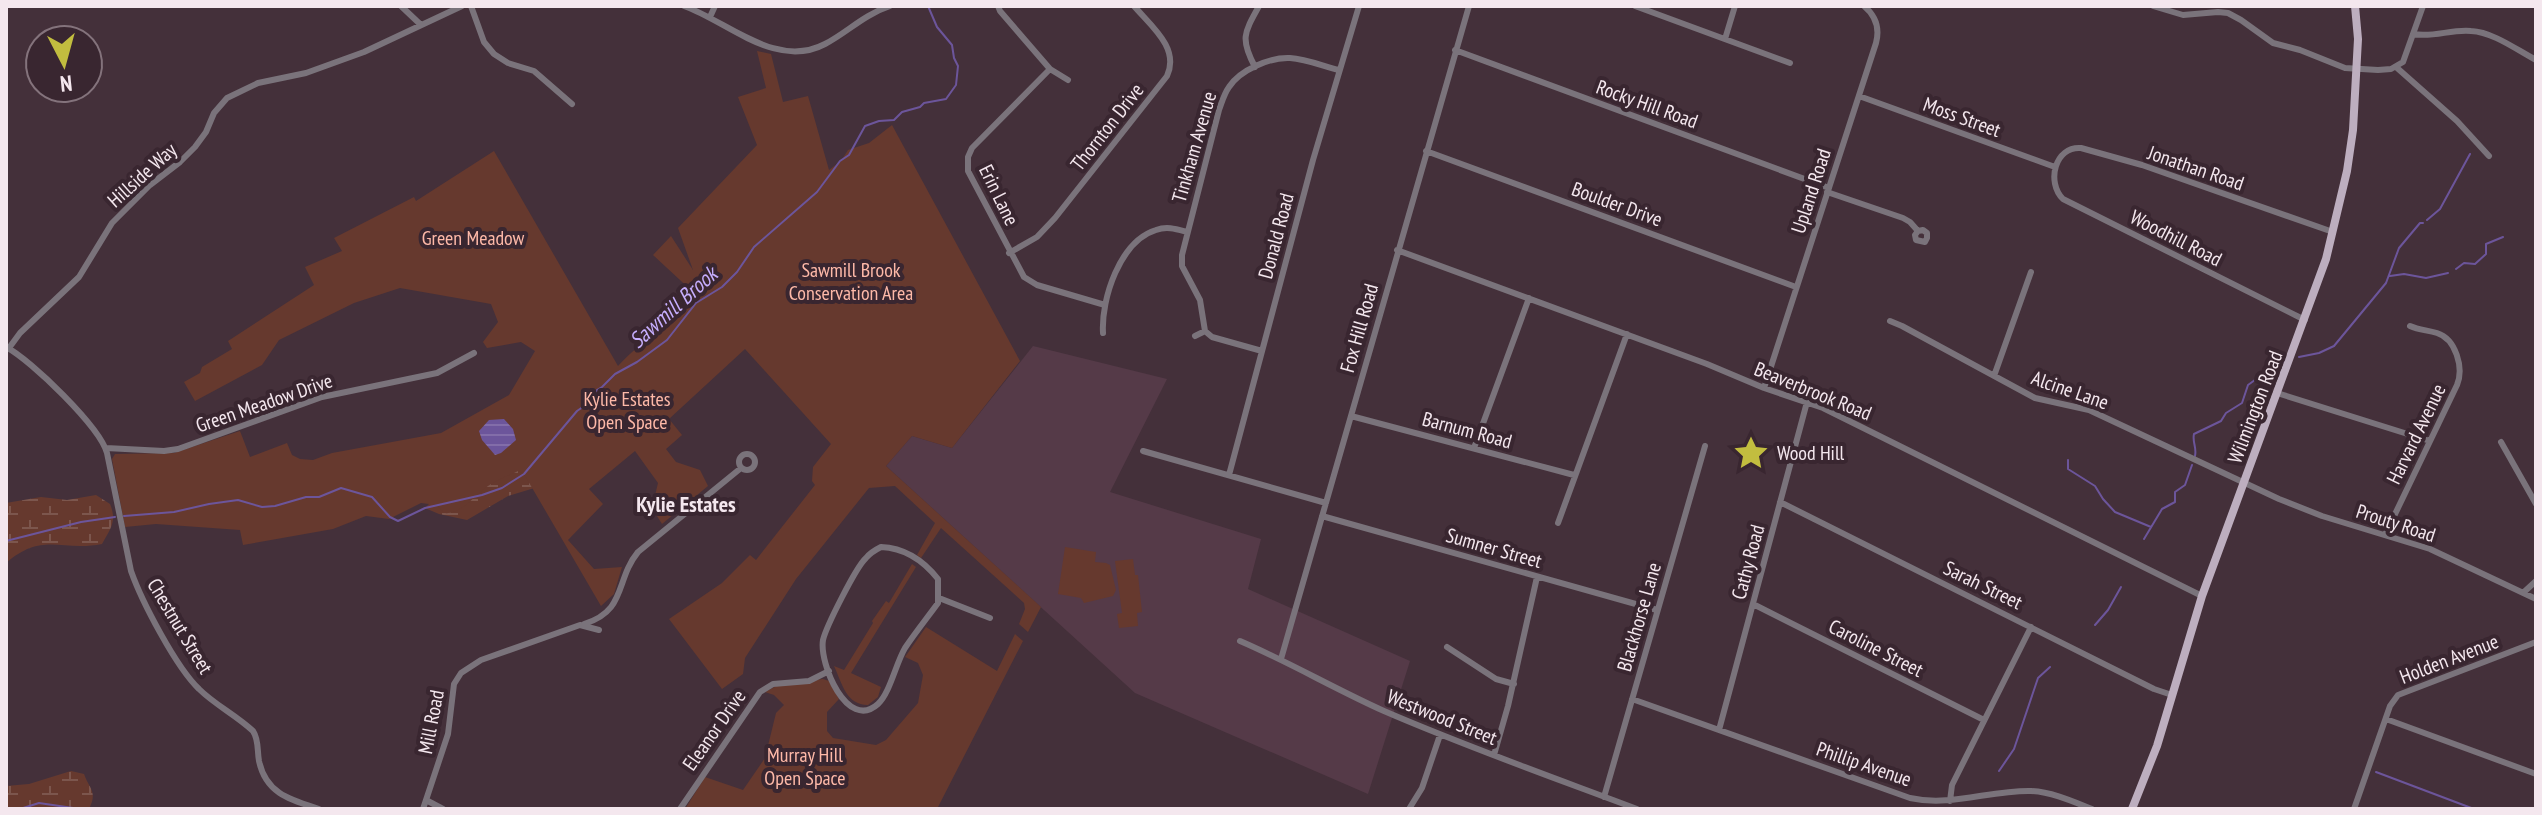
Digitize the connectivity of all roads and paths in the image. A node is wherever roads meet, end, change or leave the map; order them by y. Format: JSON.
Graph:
{"nodes":[{"id":1,"x":401,"y":6,"type":"edge"},
{"id":2,"x":462,"y":6,"type":"edge"},
{"id":3,"x":471,"y":6,"type":"edge"},
{"id":4,"x":684,"y":6,"type":"edge"},
{"id":5,"x":715,"y":6,"type":"edge"},
{"id":6,"x":890,"y":6,"type":"edge"},
{"id":7,"x":998,"y":6,"type":"edge"},
{"id":8,"x":1134,"y":6,"type":"edge"},
{"id":9,"x":1259,"y":6,"type":"edge"},
{"id":10,"x":1359,"y":6,"type":"edge"},
{"id":11,"x":1469,"y":6,"type":"edge"},
{"id":12,"x":1635,"y":6,"type":"edge"},
{"id":13,"x":1735,"y":6,"type":"edge"},
{"id":14,"x":1864,"y":6,"type":"edge"},
{"id":15,"x":2153,"y":6,"type":"edge"},
{"id":16,"x":2355,"y":6,"type":"edge"},
{"id":17,"x":2423,"y":6,"type":"edge"},
{"id":18,"x":2218,"y":9,"type":"edge"},
{"id":19,"x":710,"y":17,"type":"junction"},
{"id":20,"x":421,"y":25,"type":"junction"},
{"id":21,"x":2413,"y":34,"type":"junction"},
{"id":22,"x":1725,"y":39,"type":"junction"},
{"id":23,"x":1455,"y":50,"type":"junction"},
{"id":24,"x":2536,"y":60,"type":"edge"},
{"id":25,"x":1790,"y":63,"type":"dead end"},
{"id":26,"x":1255,"y":67,"type":"junction"},
{"id":27,"x":2396,"y":67,"type":"junction"},
{"id":28,"x":1050,"y":69,"type":"junction"},
{"id":29,"x":1339,"y":70,"type":"junction"},
{"id":30,"x":2357,"y":70,"type":"junction"},
{"id":31,"x":1068,"y":80,"type":"dead end"},
{"id":32,"x":1859,"y":96,"type":"junction"},
{"id":33,"x":572,"y":104,"type":"dead end"},
{"id":34,"x":1426,"y":151,"type":"junction"},
{"id":35,"x":2489,"y":156,"type":"dead end"},
{"id":36,"x":2055,"y":167,"type":"junction"},
{"id":37,"x":1828,"y":190,"type":"junction"},
{"id":38,"x":1918,"y":231,"type":"dead end"},
{"id":39,"x":1187,"y":232,"type":"junction"},
{"id":40,"x":2333,"y":232,"type":"junction"},
{"id":41,"x":1397,"y":250,"type":"junction"},
{"id":42,"x":1009,"y":253,"type":"junction"},
{"id":43,"x":2031,"y":272,"type":"dead end"},
{"id":44,"x":1796,"y":287,"type":"junction"},
{"id":45,"x":1529,"y":298,"type":"junction"},
{"id":46,"x":1105,"y":305,"type":"junction"},
{"id":47,"x":2305,"y":320,"type":"junction"},
{"id":48,"x":1890,"y":321,"type":"dead end"},
{"id":49,"x":2410,"y":326,"type":"dead end"},
{"id":50,"x":1205,"y":331,"type":"junction"},
{"id":51,"x":1103,"y":333,"type":"dead end"},
{"id":52,"x":1627,"y":334,"type":"junction"},
{"id":53,"x":1195,"y":336,"type":"dead end"},
{"id":54,"x":7,"y":347,"type":"edge"},
{"id":55,"x":1262,"y":351,"type":"junction"},
{"id":56,"x":474,"y":353,"type":"dead end"},
{"id":57,"x":1994,"y":376,"type":"junction"},
{"id":58,"x":1764,"y":388,"type":"junction"},
{"id":59,"x":2277,"y":393,"type":"junction"},
{"id":60,"x":1807,"y":402,"type":"junction"},
{"id":61,"x":1351,"y":416,"type":"junction"},
{"id":62,"x":2430,"y":441,"type":"junction"},
{"id":63,"x":2501,"y":442,"type":"dead end"},
{"id":64,"x":1705,"y":446,"type":"dead end"},
{"id":65,"x":106,"y":448,"type":"junction"},
{"id":66,"x":1474,"y":448,"type":"junction"},
{"id":67,"x":1143,"y":451,"type":"dead end"},
{"id":68,"x":741,"y":468,"type":"dead end"},
{"id":69,"x":1229,"y":475,"type":"junction"},
{"id":70,"x":1574,"y":475,"type":"junction"},
{"id":71,"x":2243,"y":484,"type":"junction"},
{"id":72,"x":1780,"y":502,"type":"junction"},
{"id":73,"x":1326,"y":503,"type":"junction"},
{"id":74,"x":2536,"y":504,"type":"edge"},
{"id":75,"x":1322,"y":516,"type":"junction"},
{"id":76,"x":1558,"y":523,"type":"dead end"},
{"id":77,"x":2385,"y":535,"type":"junction"},
{"id":78,"x":1537,"y":577,"type":"junction"},
{"id":79,"x":2536,"y":581,"type":"edge"},
{"id":80,"x":2524,"y":592,"type":"junction"},
{"id":81,"x":2202,"y":596,"type":"junction"},
{"id":82,"x":939,"y":598,"type":"junction"},
{"id":83,"x":2536,"y":599,"type":"edge"},
{"id":84,"x":1753,"y":604,"type":"junction"},
{"id":85,"x":1657,"y":610,"type":"junction"},
{"id":86,"x":990,"y":618,"type":"dead end"},
{"id":87,"x":580,"y":625,"type":"junction"},
{"id":88,"x":2031,"y":627,"type":"junction"},
{"id":89,"x":599,"y":630,"type":"dead end"},
{"id":90,"x":1240,"y":641,"type":"dead end"},
{"id":91,"x":2536,"y":642,"type":"edge"},
{"id":92,"x":1447,"y":647,"type":"dead end"},
{"id":93,"x":1281,"y":659,"type":"junction"},
{"id":94,"x":829,"y":671,"type":"junction"},
{"id":95,"x":1514,"y":684,"type":"junction"},
{"id":96,"x":2172,"y":695,"type":"junction"},
{"id":97,"x":1632,"y":699,"type":"junction"},
{"id":98,"x":2386,"y":719,"type":"junction"},
{"id":99,"x":1984,"y":720,"type":"junction"},
{"id":100,"x":1719,"y":730,"type":"junction"},
{"id":101,"x":1440,"y":735,"type":"junction"},
{"id":102,"x":1494,"y":755,"type":"junction"},
{"id":103,"x":2536,"y":774,"type":"edge"},
{"id":104,"x":1604,"y":797,"type":"junction"},
{"id":105,"x":426,"y":800,"type":"junction"},
{"id":106,"x":1950,"y":801,"type":"junction"},
{"id":107,"x":1414,"y":807,"type":"edge"},
{"id":108,"x":319,"y":809,"type":"edge"},
{"id":109,"x":423,"y":809,"type":"edge"},
{"id":110,"x":443,"y":809,"type":"edge"},
{"id":111,"x":680,"y":809,"type":"edge"},
{"id":112,"x":1637,"y":809,"type":"edge"},
{"id":113,"x":2092,"y":809,"type":"edge"},
{"id":114,"x":2132,"y":809,"type":"edge"},
{"id":115,"x":2354,"y":809,"type":"edge"}],
"edges":[{"from":1,"to":20,"type":"street"},
{"from":2,"to":20,"type":"street","name":"Hillside Way"},
{"from":3,"to":33,"type":"street"},
{"from":4,"to":19,"type":"street"},
{"from":5,"to":19,"type":"street"},
{"from":6,"to":19,"type":"street"},
{"from":7,"to":28,"type":"street"},
{"from":8,"to":42,"type":"street","name":"Thornton Drive"},
{"from":9,"to":26,"type":"street"},
{"from":10,"to":29,"type":"street","name":"Donald Road"},
{"from":11,"to":23,"type":"street","name":"Fox Hill Road"},
{"from":12,"to":22,"type":"street"},
{"from":13,"to":22,"type":"street"},
{"from":14,"to":32,"type":"street","name":"Upland Road"},
{"from":15,"to":18,"type":"street"},
{"from":16,"to":30,"type":"main road","name":"Wilmington Road"},
{"from":17,"to":21,"type":"street"},
{"from":18,"to":30,"type":"street"},
{"from":20,"to":54,"type":"street","name":"Hillside Way"},
{"from":21,"to":24,"type":"street"},
{"from":21,"to":27,"type":"street"},
{"from":22,"to":25,"type":"street"},
{"from":23,"to":34,"type":"street","name":"Fox Hill Road"},
{"from":23,"to":37,"type":"street","name":"Rocky Hill Road"},
{"from":26,"to":29,"type":"street","name":"Tinkham Avenue"},
{"from":26,"to":39,"type":"street","name":"Tinkham Avenue"},
{"from":27,"to":30,"type":"street"},
{"from":27,"to":35,"type":"street"},
{"from":28,"to":31,"type":"street"},
{"from":28,"to":42,"type":"street","name":"Erin Lane"},
{"from":29,"to":55,"type":"street","name":"Donald Road"},
{"from":30,"to":40,"type":"main road","name":"Wilmington Road"},
{"from":32,"to":36,"type":"street","name":"Moss Street"},
{"from":32,"to":37,"type":"street","name":"Upland Road"},
{"from":34,"to":41,"type":"street","name":"Fox Hill Road"},
{"from":34,"to":44,"type":"street","name":"Boulder Drive"},
{"from":36,"to":40,"type":"street","name":"Jonathan Road"},
{"from":36,"to":47,"type":"street","name":"Woodhill Road"},
{"from":37,"to":38,"type":"street","name":"Rocky Hill Road"},
{"from":37,"to":44,"type":"street","name":"Upland Road"},
{"from":39,"to":46,"type":"street"},
{"from":39,"to":50,"type":"street","name":"Tinkham Avenue"},
{"from":40,"to":47,"type":"main road","name":"Wilmington Road"},
{"from":41,"to":45,"type":"street","name":"Beaverbrook Road"},
{"from":41,"to":61,"type":"street","name":"Fox Hill Road"},
{"from":42,"to":46,"type":"street","name":"Erin Lane"},
{"from":43,"to":57,"type":"street"},
{"from":44,"to":58,"type":"street","name":"Upland Road"},
{"from":45,"to":52,"type":"street","name":"Beaverbrook Road"},
{"from":45,"to":66,"type":"street"},
{"from":46,"to":51,"type":"street"},
{"from":47,"to":59,"type":"main road","name":"Wilmington Road"},
{"from":48,"to":57,"type":"street","name":"Alcine Lane"},
{"from":49,"to":62,"type":"street","name":"Harvard Avenue"},
{"from":50,"to":53,"type":"street"},
{"from":50,"to":55,"type":"street"},
{"from":52,"to":58,"type":"street","name":"Beaverbrook Road"},
{"from":52,"to":70,"type":"street"},
{"from":54,"to":65,"type":"street","name":"Chestnut Street"},
{"from":55,"to":69,"type":"street","name":"Donald Road"},
{"from":56,"to":65,"type":"street","name":"Green Meadow Drive"},
{"from":57,"to":71,"type":"street","name":"Alcine Lane"},
{"from":58,"to":60,"type":"street","name":"Beaverbrook Road"},
{"from":59,"to":62,"type":"street"},
{"from":59,"to":71,"type":"main road","name":"Wilmington Road"},
{"from":60,"to":72,"type":"street","name":"Cathy Road"},
{"from":60,"to":81,"type":"street","name":"Beaverbrook Road"},
{"from":61,"to":66,"type":"street","name":"Barnum Road"},
{"from":61,"to":73,"type":"street","name":"Fox Hill Road"},
{"from":62,"to":77,"type":"street","name":"Harvard Avenue"},
{"from":63,"to":74,"type":"street"},
{"from":64,"to":85,"type":"street","name":"Blackhorse Lane"},
{"from":65,"to":108,"type":"street","name":"Chestnut Street"},
{"from":66,"to":70,"type":"street","name":"Barnum Road"},
{"from":67,"to":69,"type":"street"},
{"from":68,"to":87,"type":"street","name":"Mill Road"},
{"from":69,"to":73,"type":"street"},
{"from":70,"to":76,"type":"street"},
{"from":71,"to":77,"type":"street","name":"Prouty Road"},
{"from":71,"to":81,"type":"main road","name":"Wilmington Road"},
{"from":72,"to":84,"type":"street","name":"Cathy Road"},
{"from":72,"to":88,"type":"street","name":"Sarah Street"},
{"from":73,"to":75,"type":"street","name":"Fox Hill Road"},
{"from":75,"to":78,"type":"street","name":"Sumner Street"},
{"from":75,"to":93,"type":"street","name":"Fox Hill Road"},
{"from":77,"to":80,"type":"street","name":"Prouty Road"},
{"from":78,"to":85,"type":"street","name":"Sumner Street"},
{"from":78,"to":95,"type":"street"},
{"from":79,"to":80,"type":"street"},
{"from":80,"to":83,"type":"street","name":"Prouty Road"},
{"from":81,"to":96,"type":"main road","name":"Wilmington Road"},
{"from":82,"to":86,"type":"street"},
{"from":82,"to":94,"type":"street"},
{"from":82,"to":94,"type":"street"},
{"from":84,"to":99,"type":"street","name":"Caroline Street"},
{"from":84,"to":100,"type":"street","name":"Cathy Road"},
{"from":85,"to":97,"type":"street","name":"Blackhorse Lane"},
{"from":87,"to":89,"type":"street"},
{"from":87,"to":105,"type":"street","name":"Mill Road"},
{"from":88,"to":96,"type":"street","name":"Sarah Street"},
{"from":88,"to":99,"type":"street"},
{"from":90,"to":93,"type":"street","name":"Westwood Street"},
{"from":91,"to":98,"type":"street","name":"Holden Avenue"},
{"from":92,"to":95,"type":"street"},
{"from":93,"to":101,"type":"street","name":"Westwood Street"},
{"from":94,"to":111,"type":"street","name":"Eleanor Drive"},
{"from":95,"to":102,"type":"street"},
{"from":96,"to":114,"type":"main road","name":"Wilmington Road"},
{"from":97,"to":100,"type":"street","name":"Phillip Avenue"},
{"from":97,"to":104,"type":"street","name":"Blackhorse Lane"},
{"from":98,"to":103,"type":"street"},
{"from":98,"to":115,"type":"street","name":"Holden Avenue"},
{"from":99,"to":106,"type":"street"},
{"from":100,"to":106,"type":"street","name":"Phillip Avenue"},
{"from":101,"to":102,"type":"street","name":"Westwood Street"},
{"from":101,"to":107,"type":"street"},
{"from":102,"to":104,"type":"street","name":"Westwood Street"},
{"from":104,"to":112,"type":"street","name":"Westwood Street"},
{"from":105,"to":109,"type":"street","name":"Mill Road"},
{"from":105,"to":110,"type":"street"},
{"from":106,"to":113,"type":"street","name":"Phillip Avenue"}]}
